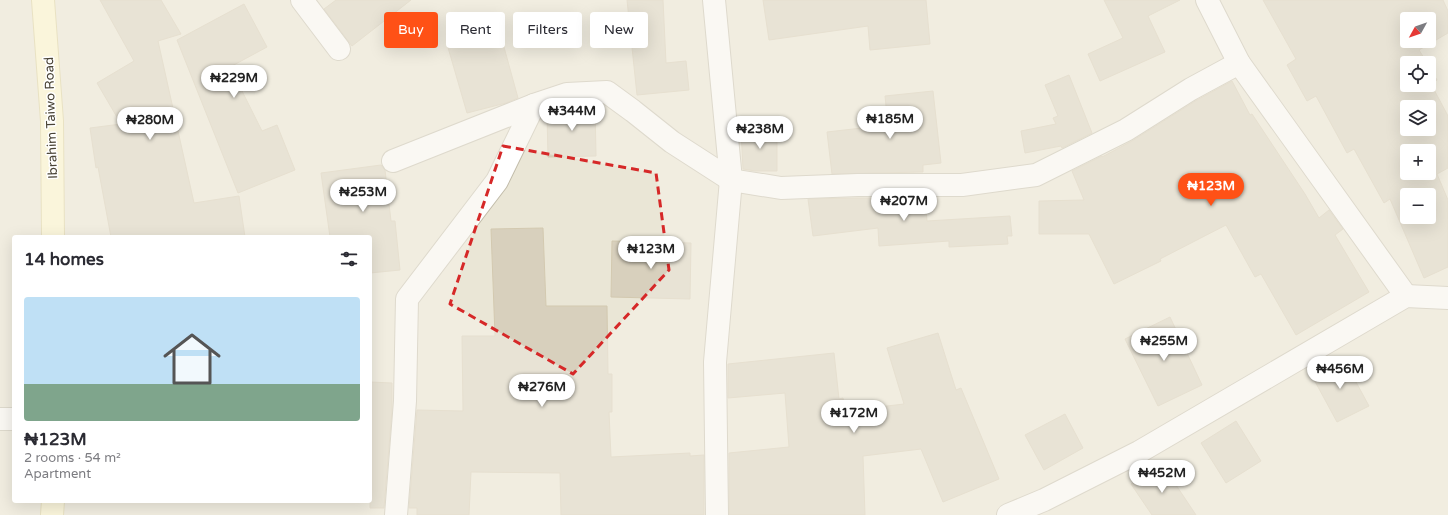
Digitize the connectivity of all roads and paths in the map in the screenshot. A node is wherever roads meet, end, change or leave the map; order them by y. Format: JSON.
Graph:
{"nodes":[{"id":1,"x":43,"y":0,"type":"edge"},
{"id":2,"x":302,"y":0,"type":"edge"},
{"id":3,"x":714,"y":0,"type":"edge"},
{"id":4,"x":1207,"y":0,"type":"edge"},
{"id":5,"x":339,"y":49,"type":"dead end"},
{"id":6,"x":1239,"y":63,"type":"junction"},
{"id":7,"x":534,"y":106,"type":"junction"},
{"id":8,"x":393,"y":161,"type":"dead end"},
{"id":9,"x":730,"y":180,"type":"junction"},
{"id":10,"x":53,"y":235,"type":"edge"},
{"id":11,"x":1406,"y":296,"type":"junction"},
{"id":12,"x":1448,"y":298,"type":"edge"},
{"id":13,"x":0,"y":419,"type":"edge"},
{"id":14,"x":12,"y":419,"type":"edge"},
{"id":15,"x":52,"y":503,"type":"edge"},
{"id":16,"x":52,"y":515,"type":"edge"},
{"id":17,"x":396,"y":515,"type":"edge"},
{"id":18,"x":717,"y":515,"type":"edge"},
{"id":19,"x":1008,"y":515,"type":"edge"}],
"edges":[{"from":1,"to":10,"type":"main road","name":"Ibrahim Taiwo Road"},
{"from":2,"to":5,"type":"street"},
{"from":3,"to":9,"type":"street"},
{"from":4,"to":6,"type":"street"},
{"from":6,"to":9,"type":"street"},
{"from":6,"to":11,"type":"street"},
{"from":7,"to":8,"type":"street"},
{"from":7,"to":9,"type":"street"},
{"from":7,"to":17,"type":"street"},
{"from":9,"to":18,"type":"street"},
{"from":11,"to":12,"type":"street"},
{"from":11,"to":19,"type":"street"},
{"from":13,"to":14,"type":"street"},
{"from":15,"to":16,"type":"main road"}]}
